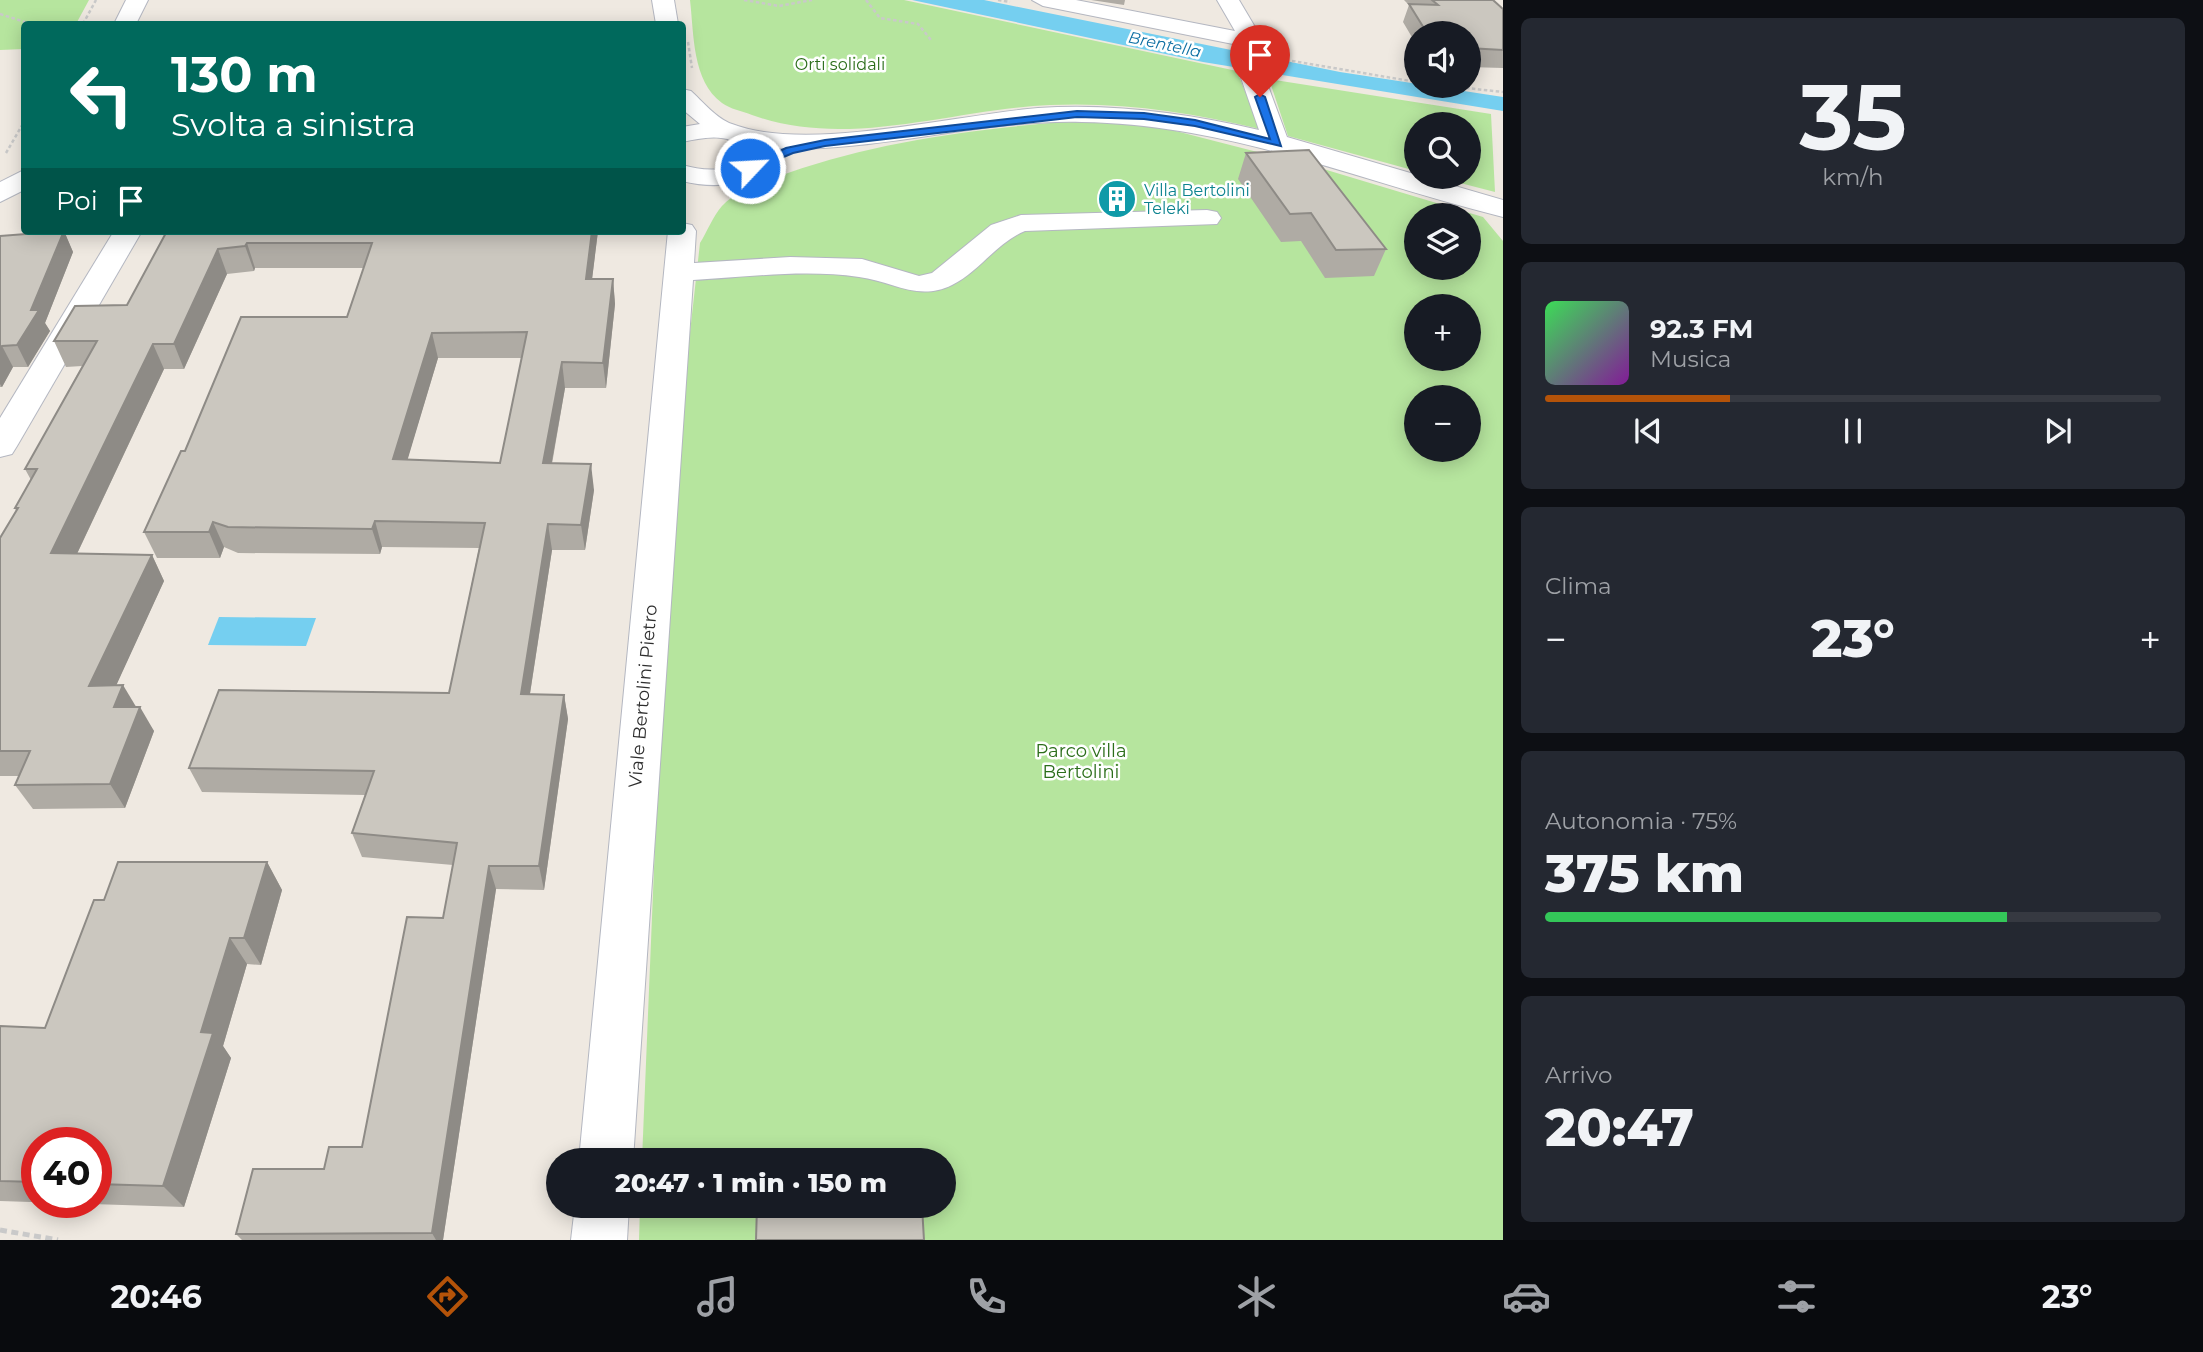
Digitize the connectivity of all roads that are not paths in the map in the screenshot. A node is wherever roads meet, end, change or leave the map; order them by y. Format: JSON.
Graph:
{"nodes":[{"id":1,"x":137,"y":0,"type":"edge"},
{"id":2,"x":663,"y":0,"type":"edge"},
{"id":3,"x":1043,"y":0,"type":"edge"},
{"id":4,"x":1227,"y":0,"type":"edge"},
{"id":5,"x":126,"y":21,"type":"edge"},
{"id":6,"x":666,"y":21,"type":"edge"},
{"id":7,"x":1254,"y":57,"type":"junction"},
{"id":8,"x":686,"y":99,"type":"edge"},
{"id":9,"x":722,"y":130,"type":"junction"},
{"id":10,"x":686,"y":134,"type":"edge"},
{"id":11,"x":1277,"y":144,"type":"junction"},
{"id":12,"x":753,"y":151,"type":"junction"},
{"id":13,"x":21,"y":180,"type":"edge"},
{"id":14,"x":0,"y":194,"type":"edge"},
{"id":15,"x":686,"y":203,"type":"edge"},
{"id":16,"x":21,"y":205,"type":"edge"},
{"id":17,"x":0,"y":207,"type":"edge"},
{"id":18,"x":1503,"y":209,"type":"edge"},
{"id":19,"x":1207,"y":218,"type":"dead end"},
{"id":20,"x":126,"y":235,"type":"edge"},
{"id":21,"x":683,"y":235,"type":"edge"},
{"id":22,"x":679,"y":272,"type":"junction"},
{"id":23,"x":0,"y":446,"type":"edge"},
{"id":24,"x":607,"y":1148,"type":"edge"},
{"id":25,"x":601,"y":1218,"type":"edge"},
{"id":26,"x":599,"y":1240,"type":"edge"}],
"edges":[{"from":1,"to":5,"type":"street"},
{"from":2,"to":6,"type":"street"},
{"from":3,"to":7,"type":"street"},
{"from":4,"to":7,"type":"street"},
{"from":7,"to":11,"type":"street"},
{"from":8,"to":9,"type":"street"},
{"from":9,"to":10,"type":"street"},
{"from":9,"to":12,"type":"street"},
{"from":11,"to":12,"type":"street","name":"Viale Bertolini Pietro"},
{"from":11,"to":18,"type":"street","name":"Viale Bertolini Pietro"},
{"from":12,"to":15,"type":"street","name":"Viale Bertolini Pietro"},
{"from":13,"to":14,"type":"street"},
{"from":16,"to":17,"type":"street"},
{"from":19,"to":22,"type":"street"},
{"from":20,"to":23,"type":"street"},
{"from":21,"to":22,"type":"street","name":"Viale Bertolini Pietro"},
{"from":22,"to":24,"type":"street","name":"Viale Bertolini Pietro"},
{"from":25,"to":26,"type":"street"}]}
